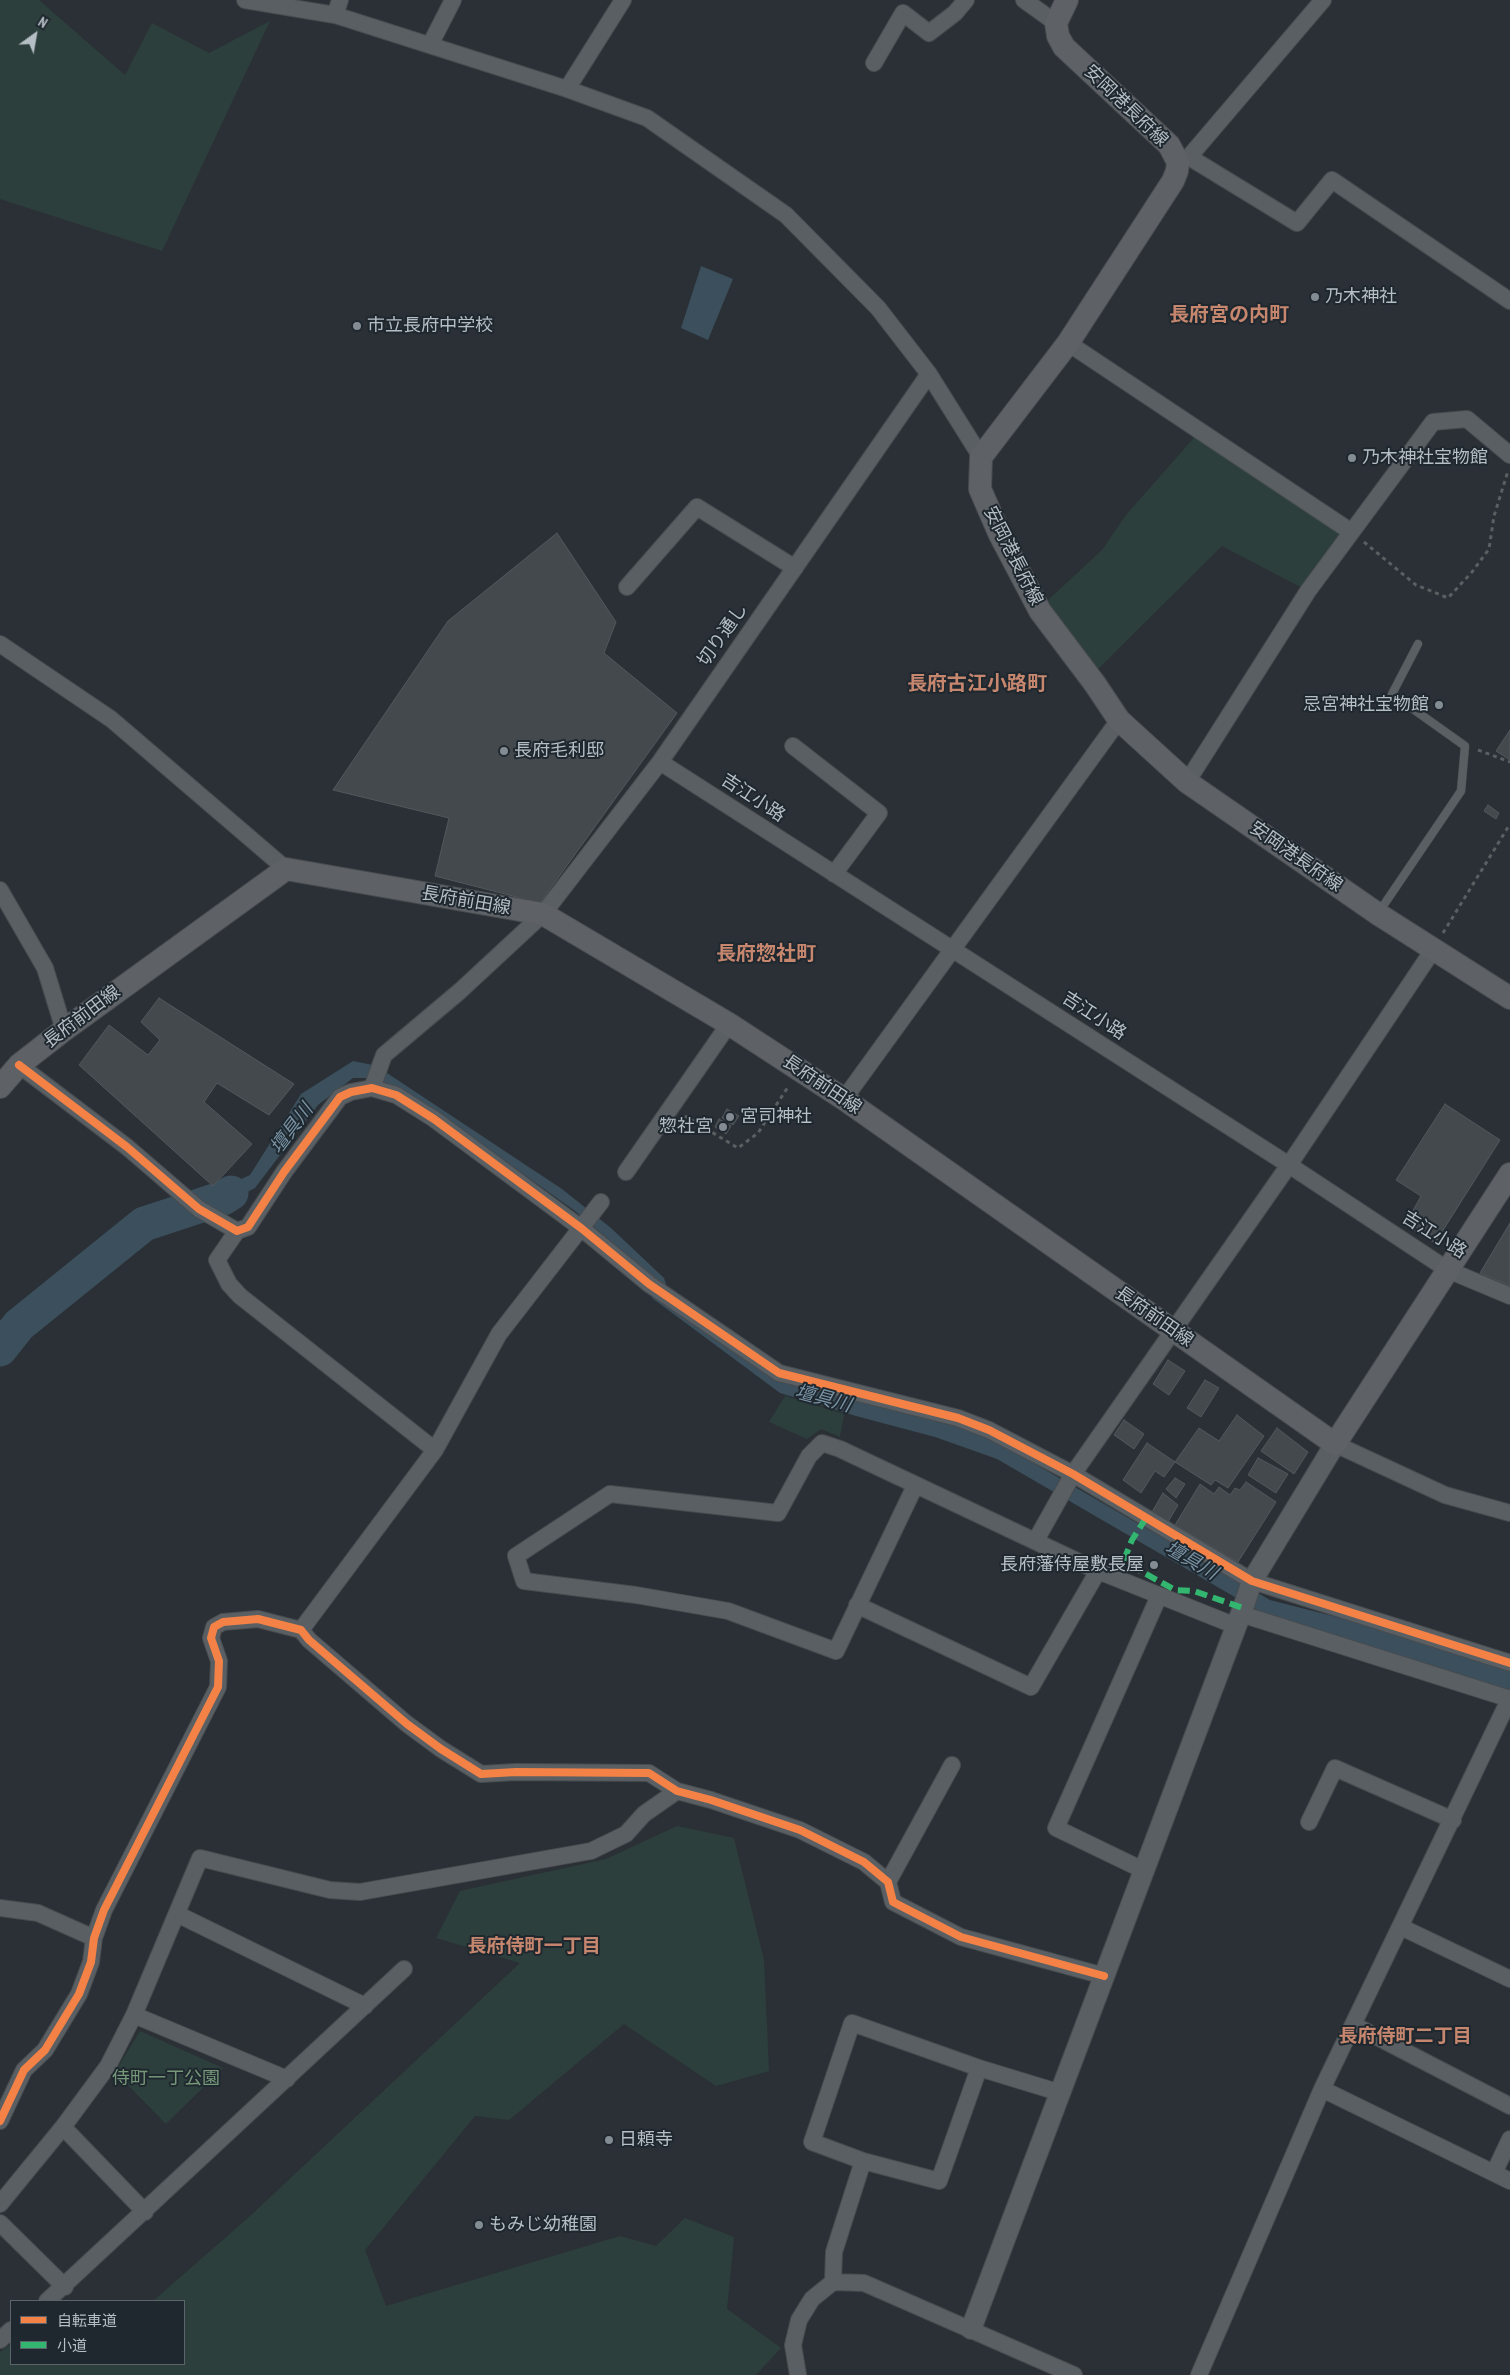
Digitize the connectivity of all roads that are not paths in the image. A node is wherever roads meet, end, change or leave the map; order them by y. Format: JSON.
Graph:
{"nodes":[{"id":1,"x":245,"y":0,"type":"edge"},
{"id":2,"x":453,"y":0,"type":"edge"},
{"id":3,"x":623,"y":0,"type":"edge"},
{"id":4,"x":966,"y":0,"type":"edge"},
{"id":5,"x":1024,"y":0,"type":"edge"},
{"id":6,"x":1067,"y":0,"type":"edge"},
{"id":7,"x":1323,"y":0,"type":"edge"},
{"id":8,"x":337,"y":7,"type":"edge"},
{"id":9,"x":1056,"y":23,"type":"junction"},
{"id":10,"x":430,"y":45,"type":"junction"},
{"id":11,"x":874,"y":63,"type":"dead end"},
{"id":12,"x":566,"y":89,"type":"junction"},
{"id":13,"x":1184,"y":160,"type":"junction"},
{"id":14,"x":1510,"y":301,"type":"edge"},
{"id":15,"x":1068,"y":343,"type":"junction"},
{"id":16,"x":929,"y":374,"type":"junction"},
{"id":17,"x":1510,"y":455,"type":"edge"},
{"id":18,"x":981,"y":457,"type":"junction"},
{"id":19,"x":1350,"y":531,"type":"junction"},
{"id":20,"x":795,"y":568,"type":"junction"},
{"id":21,"x":627,"y":588,"type":"dead end"},
{"id":22,"x":0,"y":644,"type":"edge"},
{"id":23,"x":1418,"y":644,"type":"dead end"},
{"id":24,"x":1119,"y":720,"type":"junction"},
{"id":25,"x":793,"y":746,"type":"dead end"},
{"id":26,"x":660,"y":762,"type":"junction"},
{"id":27,"x":1187,"y":782,"type":"junction"},
{"id":28,"x":286,"y":869,"type":"junction"},
{"id":29,"x":834,"y":874,"type":"junction"},
{"id":30,"x":0,"y":890,"type":"edge"},
{"id":31,"x":543,"y":914,"type":"junction"},
{"id":32,"x":1378,"y":914,"type":"junction"},
{"id":33,"x":954,"y":950,"type":"junction"},
{"id":34,"x":1432,"y":950,"type":"junction"},
{"id":35,"x":1510,"y":998,"type":"edge"},
{"id":36,"x":729,"y":1024,"type":"junction"},
{"id":37,"x":64,"y":1030,"type":"junction"},
{"id":38,"x":19,"y":1065,"type":"junction"},
{"id":39,"x":0,"y":1087,"type":"edge"},
{"id":40,"x":372,"y":1088,"type":"junction"},
{"id":41,"x":844,"y":1099,"type":"junction"},
{"id":42,"x":1289,"y":1165,"type":"junction"},
{"id":43,"x":626,"y":1172,"type":"dead end"},
{"id":44,"x":1510,"y":1174,"type":"edge"},
{"id":45,"x":590,"y":1216,"type":"junction"},
{"id":46,"x":237,"y":1231,"type":"junction"},
{"id":47,"x":1448,"y":1270,"type":"junction"},
{"id":48,"x":1510,"y":1296,"type":"edge"},
{"id":49,"x":1175,"y":1331,"type":"junction"},
{"id":50,"x":1335,"y":1444,"type":"junction"},
{"id":51,"x":434,"y":1450,"type":"junction"},
{"id":52,"x":1071,"y":1477,"type":"junction"},
{"id":53,"x":915,"y":1486,"type":"junction"},
{"id":54,"x":1510,"y":1513,"type":"edge"},
{"id":55,"x":1036,"y":1540,"type":"junction"},
{"id":56,"x":1098,"y":1571,"type":"junction"},
{"id":57,"x":1159,"y":1596,"type":"junction"},
{"id":58,"x":1245,"y":1602,"type":"junction"},
{"id":59,"x":857,"y":1605,"type":"junction"},
{"id":60,"x":301,"y":1630,"type":"junction"},
{"id":61,"x":1510,"y":1663,"type":"edge"},
{"id":62,"x":1510,"y":1698,"type":"edge"},
{"id":63,"x":952,"y":1765,"type":"dead end"},
{"id":64,"x":677,"y":1791,"type":"junction"},
{"id":65,"x":1453,"y":1820,"type":"junction"},
{"id":66,"x":1309,"y":1822,"type":"dead end"},
{"id":67,"x":1143,"y":1870,"type":"junction"},
{"id":68,"x":888,"y":1882,"type":"junction"},
{"id":69,"x":0,"y":1908,"type":"edge"},
{"id":70,"x":177,"y":1914,"type":"junction"},
{"id":71,"x":1401,"y":1927,"type":"junction"},
{"id":72,"x":94,"y":1938,"type":"junction"},
{"id":73,"x":404,"y":1969,"type":"dead end"},
{"id":74,"x":1104,"y":1976,"type":"junction"},
{"id":75,"x":1510,"y":1978,"type":"edge"},
{"id":76,"x":365,"y":2006,"type":"junction"},
{"id":77,"x":134,"y":2015,"type":"junction"},
{"id":78,"x":1354,"y":2025,"type":"junction"},
{"id":79,"x":980,"y":2068,"type":"junction"},
{"id":80,"x":287,"y":2079,"type":"junction"},
{"id":81,"x":1322,"y":2089,"type":"junction"},
{"id":82,"x":1061,"y":2093,"type":"junction"},
{"id":83,"x":1510,"y":2106,"type":"edge"},
{"id":84,"x":0,"y":2121,"type":"edge"},
{"id":85,"x":63,"y":2127,"type":"junction"},
{"id":86,"x":1510,"y":2139,"type":"edge"},
{"id":87,"x":863,"y":2161,"type":"junction"},
{"id":88,"x":1494,"y":2173,"type":"junction"},
{"id":89,"x":1510,"y":2181,"type":"edge"},
{"id":90,"x":0,"y":2204,"type":"edge"},
{"id":91,"x":145,"y":2212,"type":"junction"},
{"id":92,"x":0,"y":2223,"type":"edge"},
{"id":93,"x":832,"y":2282,"type":"junction"},
{"id":94,"x":65,"y":2287,"type":"junction"},
{"id":95,"x":48,"y":2300,"type":"edge"},
{"id":96,"x":971,"y":2329,"type":"junction"},
{"id":97,"x":10,"y":2331,"type":"edge"},
{"id":98,"x":0,"y":2340,"type":"edge"},
{"id":99,"x":798,"y":2375,"type":"edge"},
{"id":100,"x":1074,"y":2375,"type":"edge"},
{"id":101,"x":1199,"y":2375,"type":"edge"}],
"edges":[{"from":1,"to":8,"type":"street"},
{"from":2,"to":10,"type":"street"},
{"from":3,"to":12,"type":"street"},
{"from":4,"to":11,"type":"street"},
{"from":5,"to":9,"type":"street"},
{"from":6,"to":9,"type":"main road"},
{"from":7,"to":13,"type":"street"},
{"from":8,"to":10,"type":"street"},
{"from":9,"to":13,"type":"main road","name":"安岡港長府線"},
{"from":10,"to":12,"type":"street"},
{"from":12,"to":16,"type":"street"},
{"from":13,"to":14,"type":"street"},
{"from":13,"to":15,"type":"main road","name":"安岡港長府線"},
{"from":15,"to":18,"type":"main road","name":"安岡港長府線"},
{"from":15,"to":19,"type":"street"},
{"from":16,"to":18,"type":"street"},
{"from":16,"to":20,"type":"street","name":"切り通し"},
{"from":17,"to":19,"type":"street"},
{"from":18,"to":24,"type":"main road","name":"安岡港長府線"},
{"from":19,"to":27,"type":"street"},
{"from":20,"to":21,"type":"street"},
{"from":20,"to":26,"type":"street","name":"切り通し"},
{"from":22,"to":28,"type":"street"},
{"from":23,"to":32,"type":"lane"},
{"from":24,"to":27,"type":"main road","name":"安岡港長府線"},
{"from":24,"to":33,"type":"street"},
{"from":25,"to":29,"type":"street"},
{"from":26,"to":29,"type":"street","name":"吉江小路"},
{"from":26,"to":31,"type":"street","name":"切り通し"},
{"from":27,"to":32,"type":"main road","name":"安岡港長府線"},
{"from":28,"to":31,"type":"main road","name":"長府前田線"},
{"from":28,"to":37,"type":"main road","name":"長府前田線"},
{"from":29,"to":33,"type":"street","name":"吉江小路"},
{"from":30,"to":37,"type":"street"},
{"from":31,"to":36,"type":"main road","name":"長府前田線"},
{"from":31,"to":40,"type":"street","name":"切り通し"},
{"from":32,"to":34,"type":"main road","name":"安岡港長府線"},
{"from":33,"to":41,"type":"street"},
{"from":33,"to":42,"type":"street","name":"吉江小路"},
{"from":34,"to":35,"type":"main road","name":"安岡港長府線"},
{"from":34,"to":42,"type":"street"},
{"from":36,"to":41,"type":"main road","name":"長府前田線"},
{"from":36,"to":43,"type":"street"},
{"from":37,"to":38,"type":"main road","name":"長府前田線"},
{"from":38,"to":39,"type":"main road","name":"長府前田線"},
{"from":38,"to":46,"type":"street"},
{"from":40,"to":45,"type":"street"},
{"from":40,"to":46,"type":"street"},
{"from":41,"to":49,"type":"main road","name":"長府前田線"},
{"from":42,"to":47,"type":"street","name":"吉江小路"},
{"from":42,"to":49,"type":"street"},
{"from":44,"to":47,"type":"main road"},
{"from":45,"to":51,"type":"street"},
{"from":45,"to":52,"type":"street"},
{"from":46,"to":51,"type":"street"},
{"from":47,"to":48,"type":"street","name":"吉江小路"},
{"from":47,"to":50,"type":"main road"},
{"from":49,"to":50,"type":"main road","name":"長府前田線"},
{"from":49,"to":52,"type":"street"},
{"from":50,"to":54,"type":"street"},
{"from":50,"to":58,"type":"street"},
{"from":51,"to":60,"type":"street"},
{"from":52,"to":55,"type":"street"},
{"from":52,"to":58,"type":"street"},
{"from":53,"to":55,"type":"street"},
{"from":53,"to":59,"type":"street"},
{"from":53,"to":59,"type":"street"},
{"from":55,"to":56,"type":"street"},
{"from":56,"to":57,"type":"street"},
{"from":56,"to":59,"type":"street"},
{"from":57,"to":58,"type":"street"},
{"from":57,"to":67,"type":"street"},
{"from":58,"to":61,"type":"street"},
{"from":58,"to":62,"type":"street"},
{"from":58,"to":67,"type":"street"},
{"from":60,"to":64,"type":"street"},
{"from":60,"to":72,"type":"street"},
{"from":62,"to":65,"type":"street"},
{"from":63,"to":68,"type":"street"},
{"from":64,"to":68,"type":"street"},
{"from":64,"to":70,"type":"street"},
{"from":65,"to":66,"type":"street"},
{"from":65,"to":71,"type":"street"},
{"from":67,"to":74,"type":"street"},
{"from":68,"to":74,"type":"street"},
{"from":69,"to":72,"type":"street"},
{"from":70,"to":76,"type":"street"},
{"from":70,"to":77,"type":"street"},
{"from":71,"to":75,"type":"street"},
{"from":71,"to":78,"type":"street"},
{"from":72,"to":84,"type":"street"},
{"from":73,"to":76,"type":"street"},
{"from":74,"to":82,"type":"street"},
{"from":76,"to":80,"type":"street"},
{"from":77,"to":80,"type":"street"},
{"from":77,"to":85,"type":"street"},
{"from":78,"to":81,"type":"street"},
{"from":78,"to":83,"type":"street"},
{"from":79,"to":82,"type":"street"},
{"from":79,"to":87,"type":"street"},
{"from":79,"to":87,"type":"street"},
{"from":80,"to":91,"type":"street"},
{"from":81,"to":88,"type":"street"},
{"from":81,"to":101,"type":"street"},
{"from":82,"to":96,"type":"street"},
{"from":85,"to":90,"type":"street"},
{"from":85,"to":91,"type":"street"},
{"from":86,"to":88,"type":"street"},
{"from":87,"to":93,"type":"street"},
{"from":88,"to":89,"type":"street"},
{"from":91,"to":94,"type":"street"},
{"from":92,"to":94,"type":"street"},
{"from":93,"to":96,"type":"street"},
{"from":93,"to":99,"type":"street"},
{"from":94,"to":95,"type":"street"},
{"from":96,"to":100,"type":"street"},
{"from":97,"to":98,"type":"street"}]}
